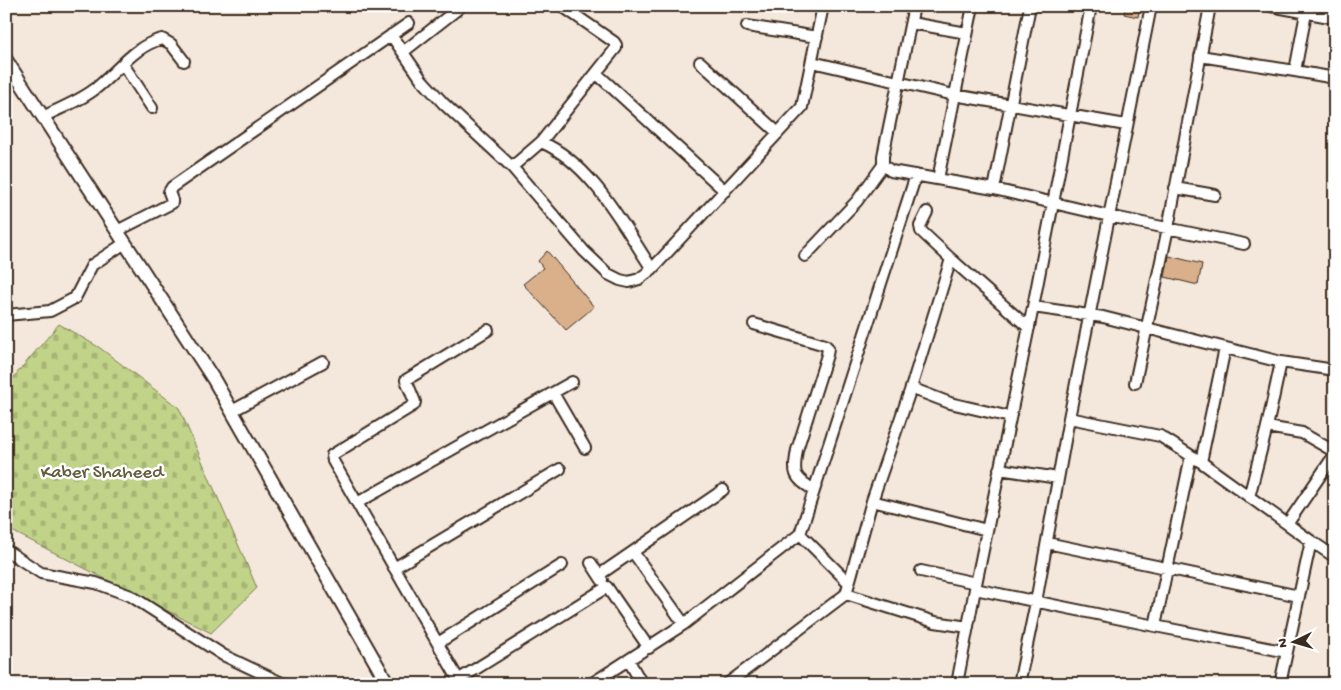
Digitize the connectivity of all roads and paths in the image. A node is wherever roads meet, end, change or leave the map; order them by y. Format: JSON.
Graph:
{"nodes":[{"id":1,"x":562,"y":6,"type":"edge"},
{"id":2,"x":823,"y":6,"type":"edge"},
{"id":3,"x":914,"y":6,"type":"edge"},
{"id":4,"x":973,"y":6,"type":"edge"},
{"id":5,"x":1030,"y":6,"type":"edge"},
{"id":6,"x":1091,"y":6,"type":"edge"},
{"id":7,"x":1151,"y":6,"type":"edge"},
{"id":8,"x":1210,"y":6,"type":"edge"},
{"id":9,"x":1271,"y":6,"type":"edge"},
{"id":10,"x":459,"y":8,"type":"dead end"},
{"id":11,"x":1306,"y":13,"type":"junction"},
{"id":12,"x":1335,"y":18,"type":"edge"},
{"id":13,"x":911,"y":22,"type":"junction"},
{"id":14,"x":408,"y":23,"type":"dead end"},
{"id":15,"x":747,"y":26,"type":"dead end"},
{"id":16,"x":967,"y":33,"type":"junction"},
{"id":17,"x":391,"y":35,"type":"junction"},
{"id":18,"x":817,"y":37,"type":"junction"},
{"id":19,"x":403,"y":52,"type":"junction"},
{"id":20,"x":1200,"y":56,"type":"junction"},
{"id":21,"x":6,"y":60,"type":"edge"},
{"id":22,"x":184,"y":62,"type":"dead end"},
{"id":23,"x":700,"y":62,"type":"dead end"},
{"id":24,"x":812,"y":62,"type":"junction"},
{"id":25,"x":123,"y":64,"type":"junction"},
{"id":26,"x":1295,"y":72,"type":"junction"},
{"id":27,"x":596,"y":73,"type":"junction"},
{"id":28,"x":1335,"y":78,"type":"edge"},
{"id":29,"x":898,"y":82,"type":"junction"},
{"id":30,"x":954,"y":95,"type":"junction"},
{"id":31,"x":1011,"y":106,"type":"junction"},
{"id":32,"x":152,"y":108,"type":"dead end"},
{"id":33,"x":1070,"y":115,"type":"junction"},
{"id":34,"x":43,"y":117,"type":"junction"},
{"id":35,"x":1126,"y":125,"type":"junction"},
{"id":36,"x":778,"y":133,"type":"junction"},
{"id":37,"x":541,"y":142,"type":"junction"},
{"id":38,"x":883,"y":165,"type":"junction"},
{"id":39,"x":512,"y":167,"type":"junction"},
{"id":40,"x":916,"y":175,"type":"junction"},
{"id":41,"x":938,"y":179,"type":"junction"},
{"id":42,"x":1175,"y":188,"type":"junction"},
{"id":43,"x":994,"y":189,"type":"junction"},
{"id":44,"x":724,"y":191,"type":"junction"},
{"id":45,"x":1215,"y":195,"type":"dead end"},
{"id":46,"x":1053,"y":203,"type":"junction"},
{"id":47,"x":927,"y":212,"type":"dead end"},
{"id":48,"x":1108,"y":216,"type":"junction"},
{"id":49,"x":1168,"y":228,"type":"junction"},
{"id":50,"x":118,"y":231,"type":"junction"},
{"id":51,"x":125,"y":243,"type":"junction"},
{"id":52,"x":1244,"y":244,"type":"dead end"},
{"id":53,"x":805,"y":256,"type":"dead end"},
{"id":54,"x":951,"y":259,"type":"junction"},
{"id":55,"x":652,"y":269,"type":"junction"},
{"id":56,"x":1033,"y":307,"type":"junction"},
{"id":57,"x":6,"y":315,"type":"edge"},
{"id":58,"x":1090,"y":315,"type":"junction"},
{"id":59,"x":754,"y":324,"type":"dead end"},
{"id":60,"x":1029,"y":328,"type":"junction"},
{"id":61,"x":1147,"y":328,"type":"junction"},
{"id":62,"x":488,"y":330,"type":"dead end"},
{"id":63,"x":1224,"y":348,"type":"junction"},
{"id":64,"x":323,"y":362,"type":"dead end"},
{"id":65,"x":1281,"y":362,"type":"junction"},
{"id":66,"x":1335,"y":370,"type":"edge"},
{"id":67,"x":572,"y":382,"type":"dead end"},
{"id":68,"x":1134,"y":383,"type":"dead end"},
{"id":69,"x":911,"y":388,"type":"junction"},
{"id":70,"x":553,"y":393,"type":"junction"},
{"id":71,"x":232,"y":411,"type":"junction"},
{"id":72,"x":1010,"y":417,"type":"junction"},
{"id":73,"x":1069,"y":418,"type":"junction"},
{"id":74,"x":1267,"y":427,"type":"junction"},
{"id":75,"x":585,"y":448,"type":"dead end"},
{"id":76,"x":1335,"y":453,"type":"edge"},
{"id":77,"x":1192,"y":456,"type":"junction"},
{"id":78,"x":1201,"y":462,"type":"junction"},
{"id":79,"x":560,"y":469,"type":"dead end"},
{"id":80,"x":1000,"y":469,"type":"junction"},
{"id":81,"x":1058,"y":478,"type":"junction"},
{"id":82,"x":722,"y":490,"type":"dead end"},
{"id":83,"x":814,"y":490,"type":"junction"},
{"id":84,"x":1249,"y":496,"type":"junction"},
{"id":85,"x":872,"y":501,"type":"junction"},
{"id":86,"x":357,"y":504,"type":"junction"},
{"id":87,"x":1288,"y":523,"type":"junction"},
{"id":88,"x":987,"y":530,"type":"junction"},
{"id":89,"x":800,"y":534,"type":"junction"},
{"id":90,"x":1311,"y":541,"type":"junction"},
{"id":91,"x":1047,"y":543,"type":"junction"},
{"id":92,"x":6,"y":550,"type":"edge"},
{"id":93,"x":633,"y":552,"type":"junction"},
{"id":94,"x":1335,"y":557,"type":"edge"},
{"id":95,"x":591,"y":563,"type":"dead end"},
{"id":96,"x":562,"y":566,"type":"dead end"},
{"id":97,"x":394,"y":568,"type":"junction"},
{"id":98,"x":1167,"y":568,"type":"junction"},
{"id":99,"x":921,"y":571,"type":"dead end"},
{"id":100,"x":599,"y":576,"type":"junction"},
{"id":101,"x":849,"y":583,"type":"junction"},
{"id":102,"x":976,"y":586,"type":"junction"},
{"id":103,"x":607,"y":587,"type":"junction"},
{"id":104,"x":846,"y":594,"type":"junction"},
{"id":105,"x":1299,"y":596,"type":"junction"},
{"id":106,"x":1036,"y":602,"type":"junction"},
{"id":107,"x":684,"y":624,"type":"junction"},
{"id":108,"x":1154,"y":626,"type":"junction"},
{"id":109,"x":968,"y":627,"type":"junction"},
{"id":110,"x":438,"y":644,"type":"junction"},
{"id":111,"x":649,"y":648,"type":"junction"},
{"id":112,"x":1287,"y":652,"type":"junction"},
{"id":113,"x":629,"y":661,"type":"junction"},
{"id":114,"x":459,"y":682,"type":"edge"},
{"id":115,"x":284,"y":684,"type":"edge"},
{"id":116,"x":388,"y":684,"type":"edge"},
{"id":117,"x":591,"y":684,"type":"edge"},
{"id":118,"x":642,"y":684,"type":"edge"},
{"id":119,"x":727,"y":684,"type":"edge"},
{"id":120,"x":957,"y":684,"type":"edge"},
{"id":121,"x":1019,"y":684,"type":"edge"},
{"id":122,"x":1280,"y":684,"type":"edge"}],
"edges":[{"from":1,"to":27,"type":"street"},
{"from":2,"to":18,"type":"street"},
{"from":3,"to":13,"type":"street"},
{"from":4,"to":16,"type":"street"},
{"from":5,"to":31,"type":"street"},
{"from":6,"to":33,"type":"street"},
{"from":7,"to":35,"type":"street"},
{"from":8,"to":20,"type":"street"},
{"from":9,"to":11,"type":"street"},
{"from":10,"to":19,"type":"street"},
{"from":11,"to":12,"type":"street"},
{"from":11,"to":26,"type":"street"},
{"from":13,"to":16,"type":"street"},
{"from":13,"to":29,"type":"street"},
{"from":14,"to":17,"type":"street"},
{"from":15,"to":18,"type":"street"},
{"from":16,"to":30,"type":"street"},
{"from":17,"to":19,"type":"street"},
{"from":17,"to":50,"type":"street"},
{"from":18,"to":24,"type":"street"},
{"from":19,"to":39,"type":"street"},
{"from":20,"to":26,"type":"street"},
{"from":20,"to":42,"type":"street"},
{"from":21,"to":34,"type":"street"},
{"from":22,"to":25,"type":"street"},
{"from":23,"to":36,"type":"street"},
{"from":24,"to":29,"type":"street"},
{"from":24,"to":36,"type":"street"},
{"from":25,"to":32,"type":"street"},
{"from":25,"to":34,"type":"street"},
{"from":26,"to":28,"type":"street"},
{"from":27,"to":37,"type":"street"},
{"from":27,"to":44,"type":"street"},
{"from":29,"to":30,"type":"street"},
{"from":29,"to":38,"type":"street"},
{"from":30,"to":31,"type":"street"},
{"from":30,"to":41,"type":"street"},
{"from":31,"to":33,"type":"street"},
{"from":31,"to":43,"type":"street"},
{"from":33,"to":35,"type":"street"},
{"from":33,"to":46,"type":"street"},
{"from":34,"to":50,"type":"street"},
{"from":35,"to":48,"type":"street"},
{"from":36,"to":44,"type":"street"},
{"from":37,"to":39,"type":"street"},
{"from":37,"to":55,"type":"street"},
{"from":38,"to":40,"type":"street"},
{"from":38,"to":53,"type":"street"},
{"from":39,"to":55,"type":"street"},
{"from":40,"to":41,"type":"street"},
{"from":40,"to":83,"type":"street"},
{"from":41,"to":43,"type":"street"},
{"from":42,"to":45,"type":"street"},
{"from":42,"to":49,"type":"street"},
{"from":43,"to":46,"type":"street"},
{"from":44,"to":55,"type":"street"},
{"from":46,"to":48,"type":"street"},
{"from":46,"to":56,"type":"street"},
{"from":47,"to":54,"type":"street"},
{"from":48,"to":49,"type":"street"},
{"from":48,"to":58,"type":"street"},
{"from":49,"to":52,"type":"street"},
{"from":49,"to":61,"type":"street"},
{"from":50,"to":51,"type":"street"},
{"from":51,"to":57,"type":"street"},
{"from":51,"to":71,"type":"street"},
{"from":54,"to":60,"type":"street"},
{"from":54,"to":69,"type":"street"},
{"from":56,"to":58,"type":"street"},
{"from":56,"to":60,"type":"street"},
{"from":58,"to":61,"type":"street"},
{"from":58,"to":73,"type":"street"},
{"from":59,"to":83,"type":"street"},
{"from":60,"to":72,"type":"street"},
{"from":61,"to":63,"type":"street"},
{"from":61,"to":68,"type":"street"},
{"from":62,"to":86,"type":"street"},
{"from":63,"to":65,"type":"street"},
{"from":63,"to":78,"type":"street"},
{"from":64,"to":71,"type":"street"},
{"from":65,"to":66,"type":"street"},
{"from":65,"to":74,"type":"street"},
{"from":67,"to":70,"type":"street"},
{"from":69,"to":72,"type":"street"},
{"from":69,"to":85,"type":"street"},
{"from":70,"to":75,"type":"street"},
{"from":70,"to":86,"type":"street"},
{"from":71,"to":116,"type":"street"},
{"from":72,"to":80,"type":"street"},
{"from":73,"to":77,"type":"street"},
{"from":73,"to":81,"type":"street"},
{"from":74,"to":76,"type":"street"},
{"from":74,"to":84,"type":"street"},
{"from":76,"to":87,"type":"street"},
{"from":77,"to":78,"type":"street"},
{"from":77,"to":98,"type":"street"},
{"from":78,"to":84,"type":"street"},
{"from":79,"to":97,"type":"street"},
{"from":80,"to":81,"type":"street"},
{"from":80,"to":88,"type":"street"},
{"from":81,"to":91,"type":"street"},
{"from":82,"to":93,"type":"street"},
{"from":83,"to":89,"type":"street"},
{"from":84,"to":87,"type":"street"},
{"from":85,"to":88,"type":"street"},
{"from":85,"to":101,"type":"street"},
{"from":86,"to":97,"type":"street"},
{"from":87,"to":90,"type":"street"},
{"from":88,"to":102,"type":"street"},
{"from":89,"to":101,"type":"street"},
{"from":89,"to":107,"type":"street"},
{"from":90,"to":94,"type":"street"},
{"from":90,"to":105,"type":"street"},
{"from":91,"to":98,"type":"street"},
{"from":91,"to":106,"type":"street"},
{"from":92,"to":115,"type":"street"},
{"from":93,"to":100,"type":"street"},
{"from":93,"to":107,"type":"street"},
{"from":95,"to":100,"type":"street"},
{"from":96,"to":110,"type":"street"},
{"from":97,"to":110,"type":"street"},
{"from":98,"to":105,"type":"street"},
{"from":98,"to":108,"type":"street"},
{"from":99,"to":102,"type":"street"},
{"from":100,"to":103,"type":"street"},
{"from":101,"to":104,"type":"street"},
{"from":102,"to":106,"type":"street"},
{"from":102,"to":109,"type":"street"},
{"from":103,"to":111,"type":"street"},
{"from":103,"to":114,"type":"street"},
{"from":104,"to":109,"type":"street"},
{"from":104,"to":119,"type":"street"},
{"from":105,"to":112,"type":"street"},
{"from":106,"to":108,"type":"street"},
{"from":106,"to":121,"type":"street"},
{"from":107,"to":111,"type":"street"},
{"from":108,"to":112,"type":"street"},
{"from":109,"to":120,"type":"street"},
{"from":110,"to":114,"type":"street"},
{"from":111,"to":113,"type":"street"},
{"from":112,"to":122,"type":"street"},
{"from":113,"to":117,"type":"street"},
{"from":113,"to":118,"type":"street"}]}
